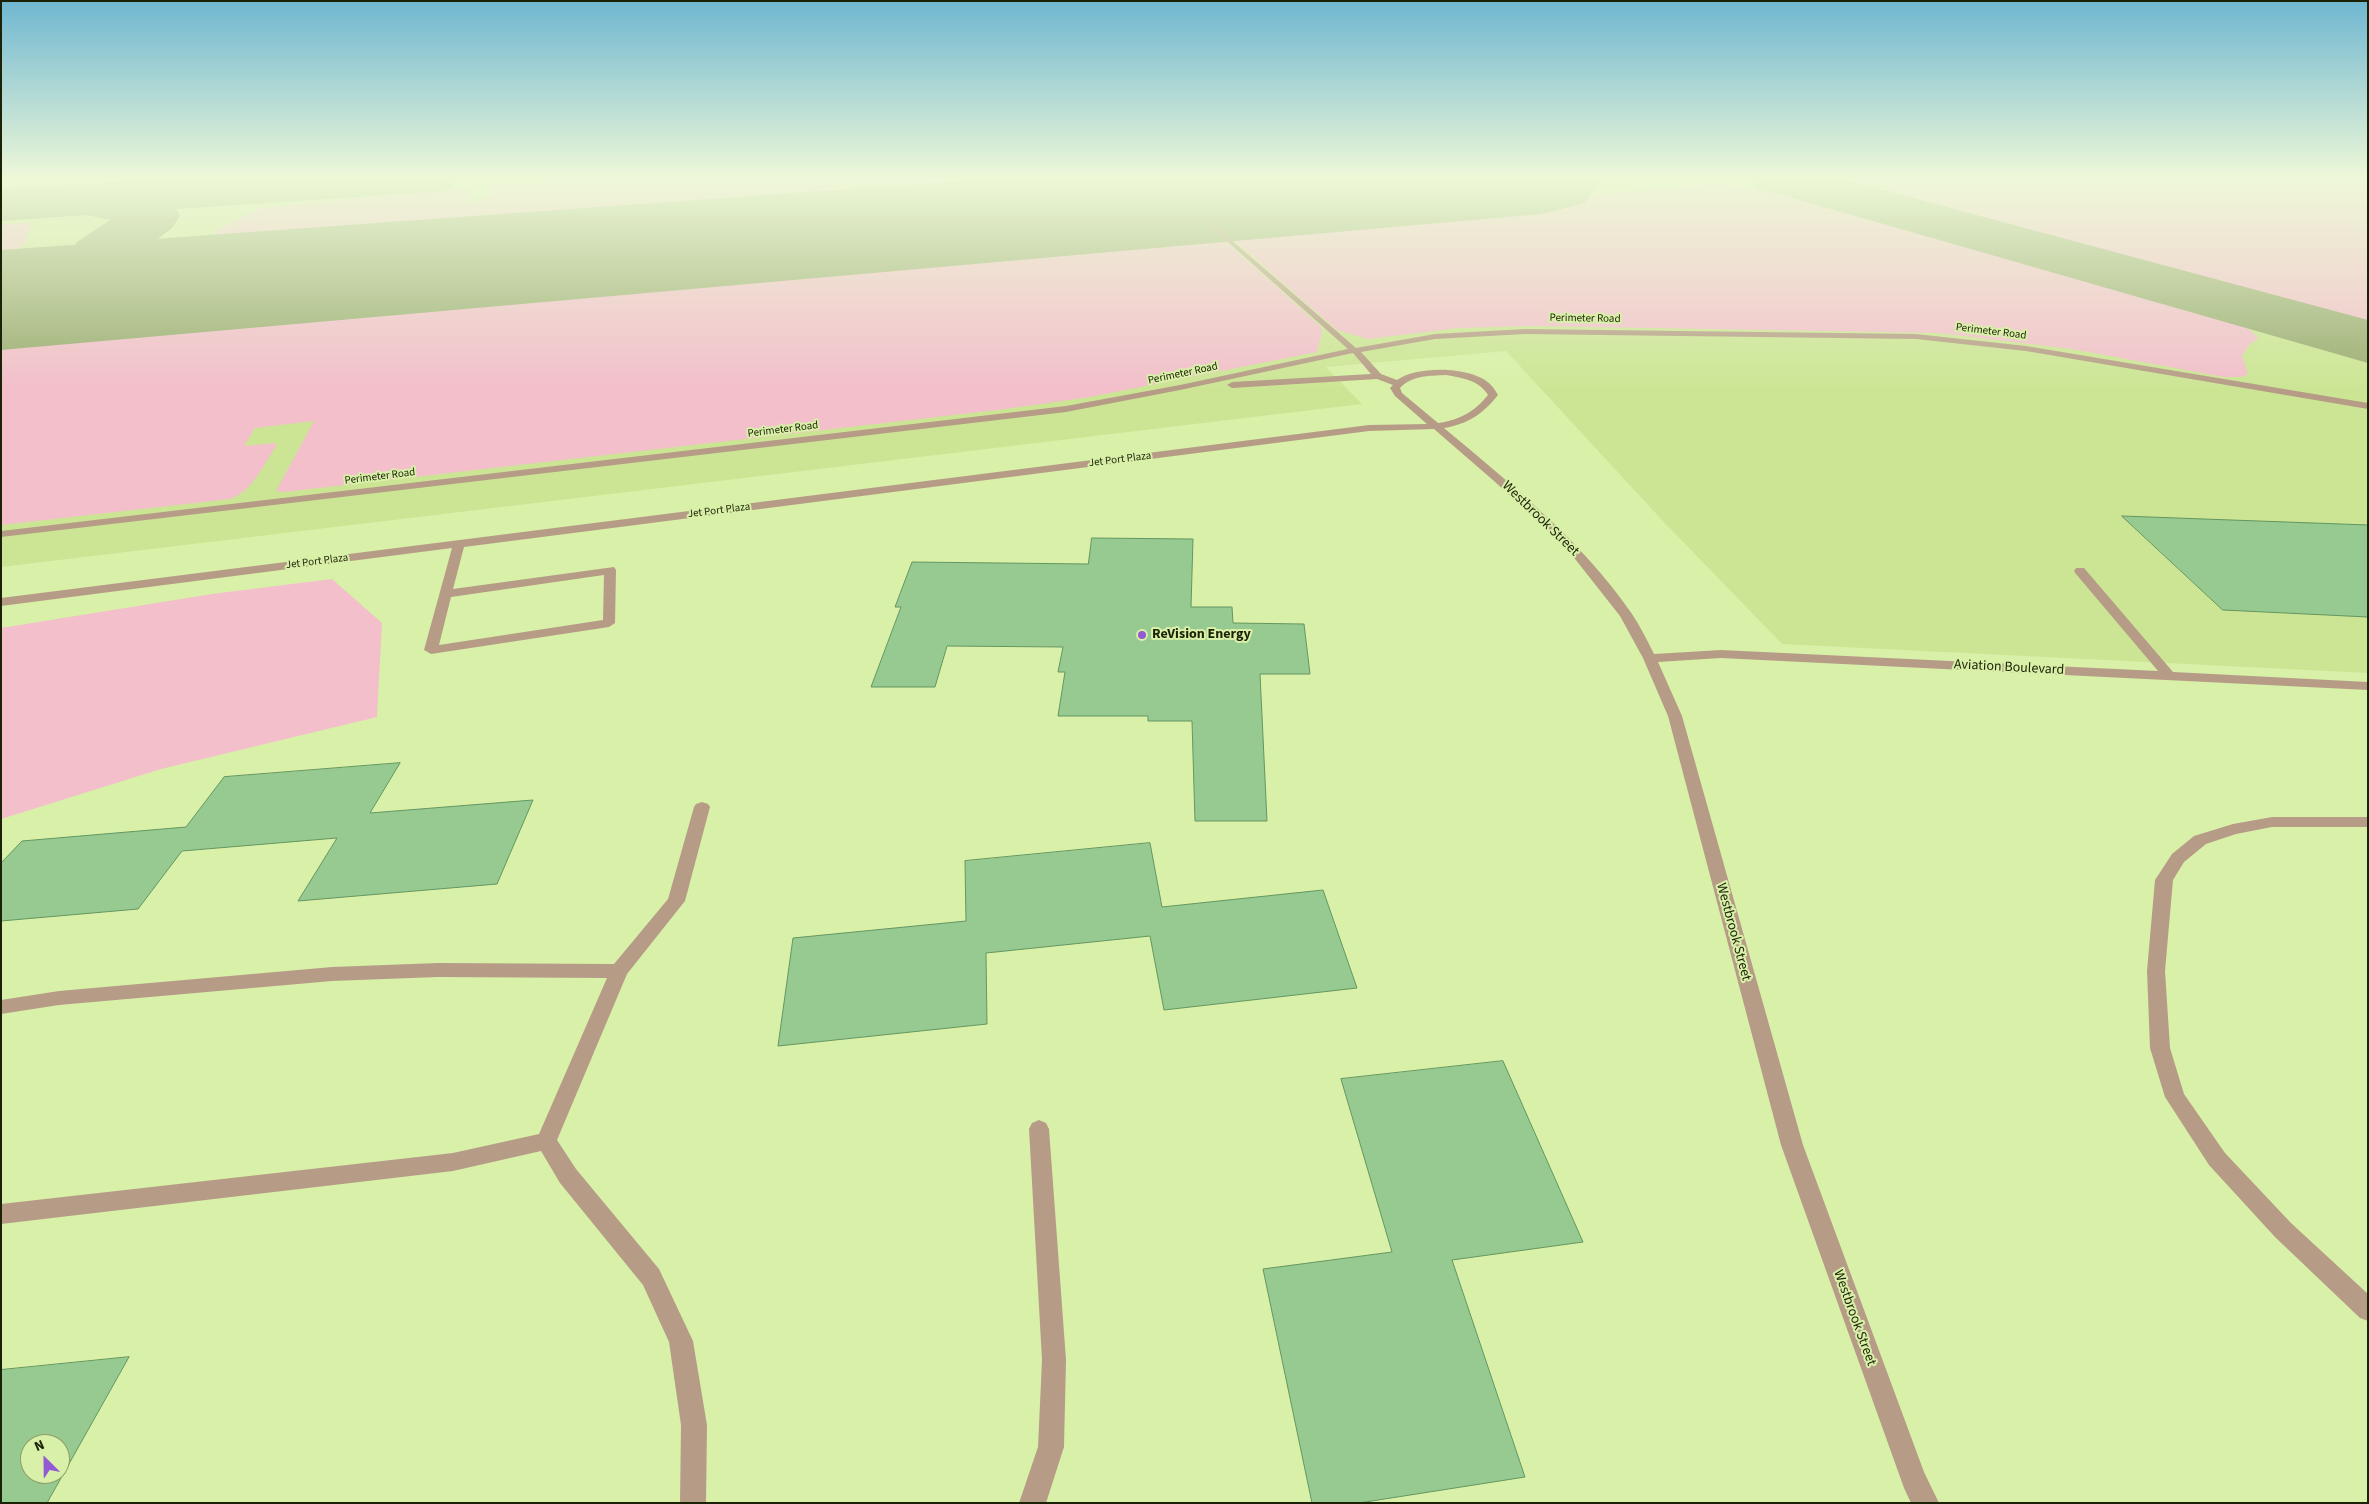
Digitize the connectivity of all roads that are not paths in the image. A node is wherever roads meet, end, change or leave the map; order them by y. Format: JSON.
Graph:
{"nodes":[{"id":1,"x":1237,"y":247,"type":"edge"},
{"id":2,"x":1355,"y":351,"type":"junction"},
{"id":3,"x":1378,"y":376,"type":"junction"},
{"id":4,"x":1397,"y":383,"type":"junction"},
{"id":5,"x":1179,"y":388,"type":"junction"},
{"id":6,"x":2368,"y":406,"type":"edge"},
{"id":7,"x":1437,"y":427,"type":"junction"},
{"id":8,"x":1,"y":534,"type":"edge"},
{"id":9,"x":459,"y":544,"type":"junction"},
{"id":10,"x":2080,"y":571,"type":"dead end"},
{"id":11,"x":446,"y":594,"type":"junction"},
{"id":12,"x":1,"y":602,"type":"edge"},
{"id":13,"x":1650,"y":658,"type":"junction"},
{"id":14,"x":2169,"y":676,"type":"junction"},
{"id":15,"x":2368,"y":686,"type":"edge"},
{"id":16,"x":702,"y":807,"type":"dead end"},
{"id":17,"x":2368,"y":822,"type":"edge"},
{"id":18,"x":619,"y":971,"type":"junction"},
{"id":19,"x":1,"y":1007,"type":"edge"},
{"id":20,"x":1039,"y":1129,"type":"dead end"},
{"id":21,"x":546,"y":1141,"type":"junction"},
{"id":22,"x":1,"y":1214,"type":"edge"},
{"id":23,"x":2368,"y":1310,"type":"edge"},
{"id":24,"x":693,"y":1503,"type":"edge"},
{"id":25,"x":1032,"y":1503,"type":"edge"},
{"id":26,"x":1926,"y":1503,"type":"edge"}],
"edges":[{"from":1,"to":2,"type":"street"},
{"from":2,"to":3,"type":"street"},
{"from":2,"to":5,"type":"street","name":"Perimeter Road"},
{"from":2,"to":6,"type":"street","name":"Perimeter Road"},
{"from":3,"to":4,"type":"street"},
{"from":3,"to":5,"type":"street"},
{"from":4,"to":7,"type":"street","name":"Westbrook Street"},
{"from":4,"to":7,"type":"street","name":"Jet Port Plaza"},
{"from":5,"to":8,"type":"street","name":"Perimeter Road"},
{"from":7,"to":9,"type":"street","name":"Jet Port Plaza"},
{"from":7,"to":13,"type":"street","name":"Westbrook Street"},
{"from":9,"to":11,"type":"street"},
{"from":9,"to":12,"type":"street","name":"Jet Port Plaza"},
{"from":10,"to":14,"type":"street"},
{"from":11,"to":11,"type":"street"},
{"from":13,"to":14,"type":"street","name":"Aviation Boulevard"},
{"from":13,"to":26,"type":"street","name":"Westbrook Street"},
{"from":14,"to":15,"type":"street","name":"Aviation Boulevard"},
{"from":16,"to":18,"type":"street"},
{"from":17,"to":23,"type":"street"},
{"from":18,"to":19,"type":"street"},
{"from":18,"to":21,"type":"street"},
{"from":20,"to":25,"type":"street"},
{"from":21,"to":22,"type":"street"},
{"from":21,"to":24,"type":"street"}]}
